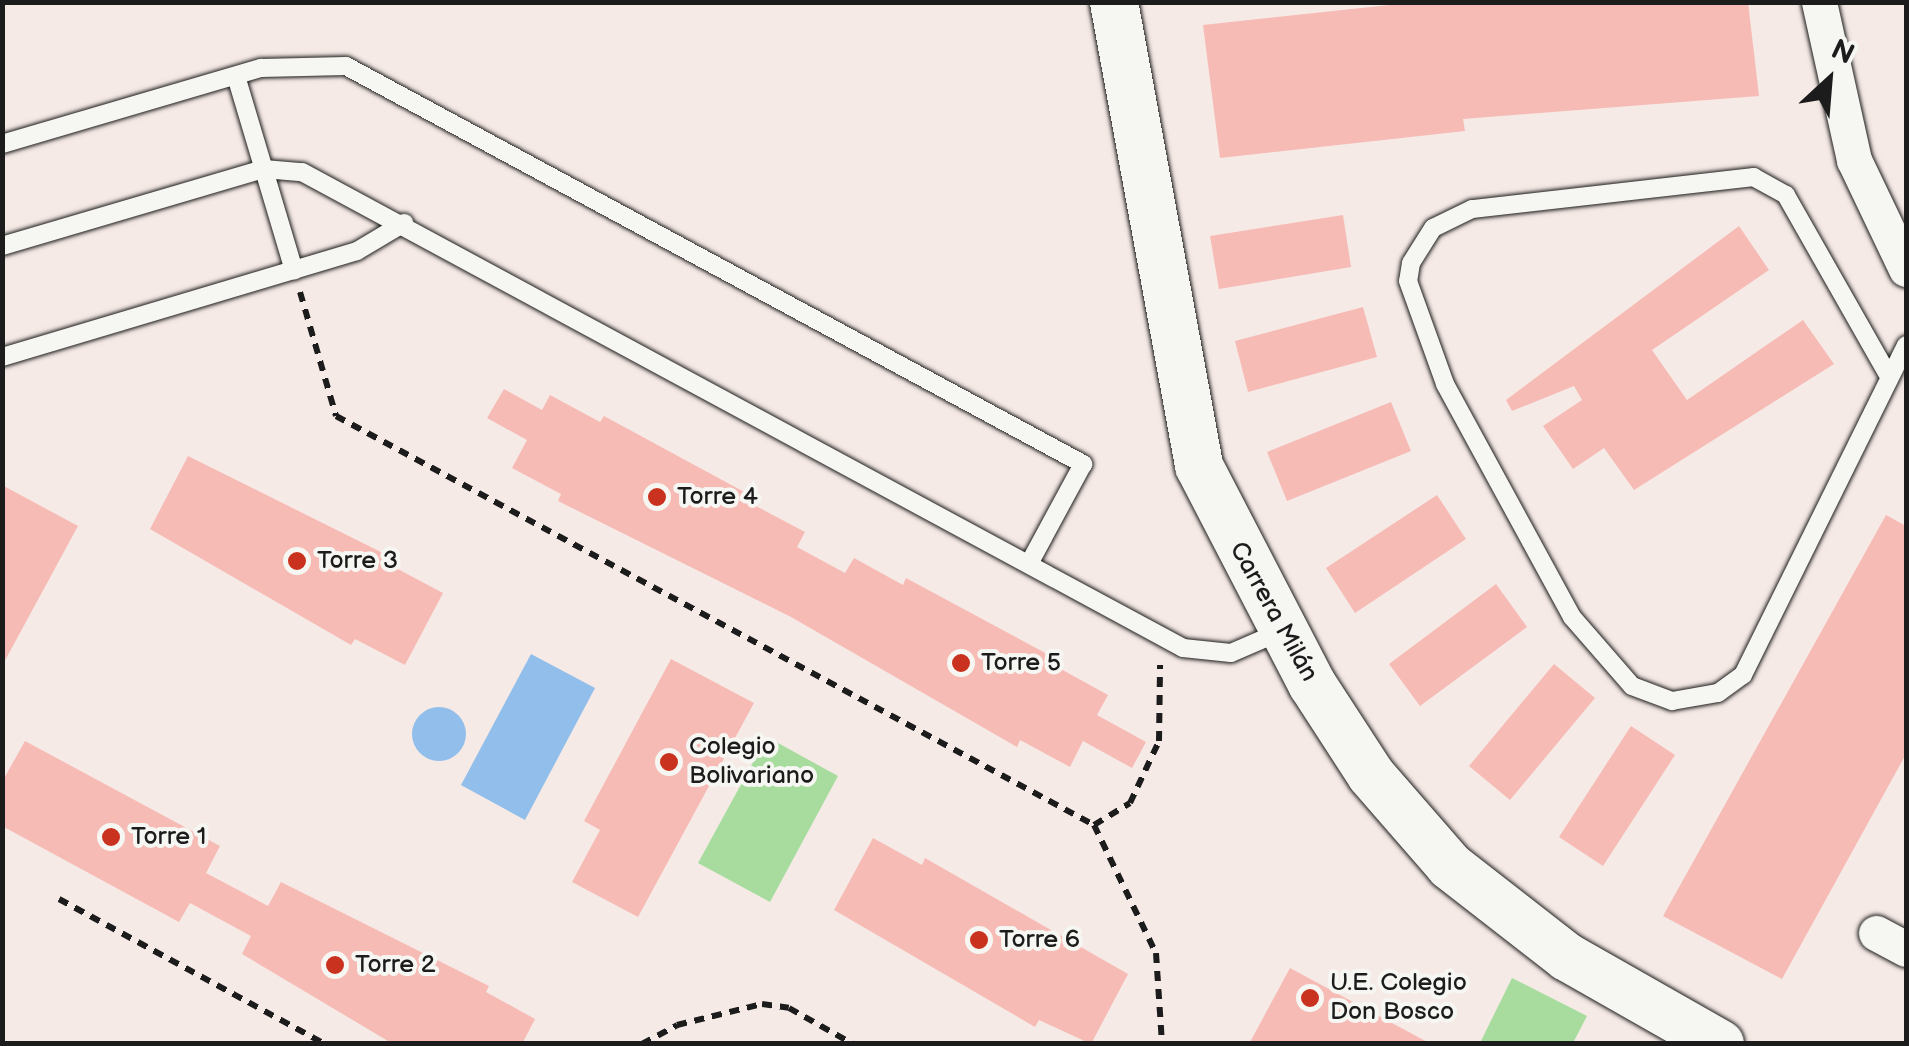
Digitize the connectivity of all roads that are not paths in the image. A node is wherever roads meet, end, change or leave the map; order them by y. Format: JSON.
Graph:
{"nodes":[{"id":1,"x":1819,"y":2,"type":"edge"},
{"id":2,"x":1118,"y":3,"type":"edge"},
{"id":3,"x":236,"y":76,"type":"junction"},
{"id":4,"x":2,"y":144,"type":"edge"},
{"id":5,"x":264,"y":169,"type":"junction"},
{"id":6,"x":404,"y":222,"type":"junction"},
{"id":7,"x":2,"y":246,"type":"edge"},
{"id":8,"x":1906,"y":269,"type":"edge"},
{"id":9,"x":294,"y":271,"type":"junction"},
{"id":10,"x":1906,"y":345,"type":"edge"},
{"id":11,"x":3,"y":357,"type":"edge"},
{"id":12,"x":1887,"y":373,"type":"junction"},
{"id":13,"x":1030,"y":562,"type":"junction"},
{"id":14,"x":1282,"y":631,"type":"junction"},
{"id":15,"x":1720,"y":1044,"type":"edge"}],
"edges":[{"from":1,"to":8,"type":"street"},
{"from":2,"to":14,"type":"street","name":"Carrera Milán"},
{"from":3,"to":4,"type":"lane"},
{"from":3,"to":5,"type":"lane"},
{"from":3,"to":13,"type":"lane"},
{"from":5,"to":6,"type":"lane"},
{"from":5,"to":7,"type":"lane"},
{"from":5,"to":9,"type":"lane"},
{"from":6,"to":9,"type":"lane"},
{"from":6,"to":13,"type":"lane"},
{"from":9,"to":11,"type":"lane"},
{"from":10,"to":12,"type":"lane"},
{"from":12,"to":12,"type":"lane"},
{"from":13,"to":14,"type":"lane"},
{"from":14,"to":15,"type":"street","name":"Carrera Milán"}]}
